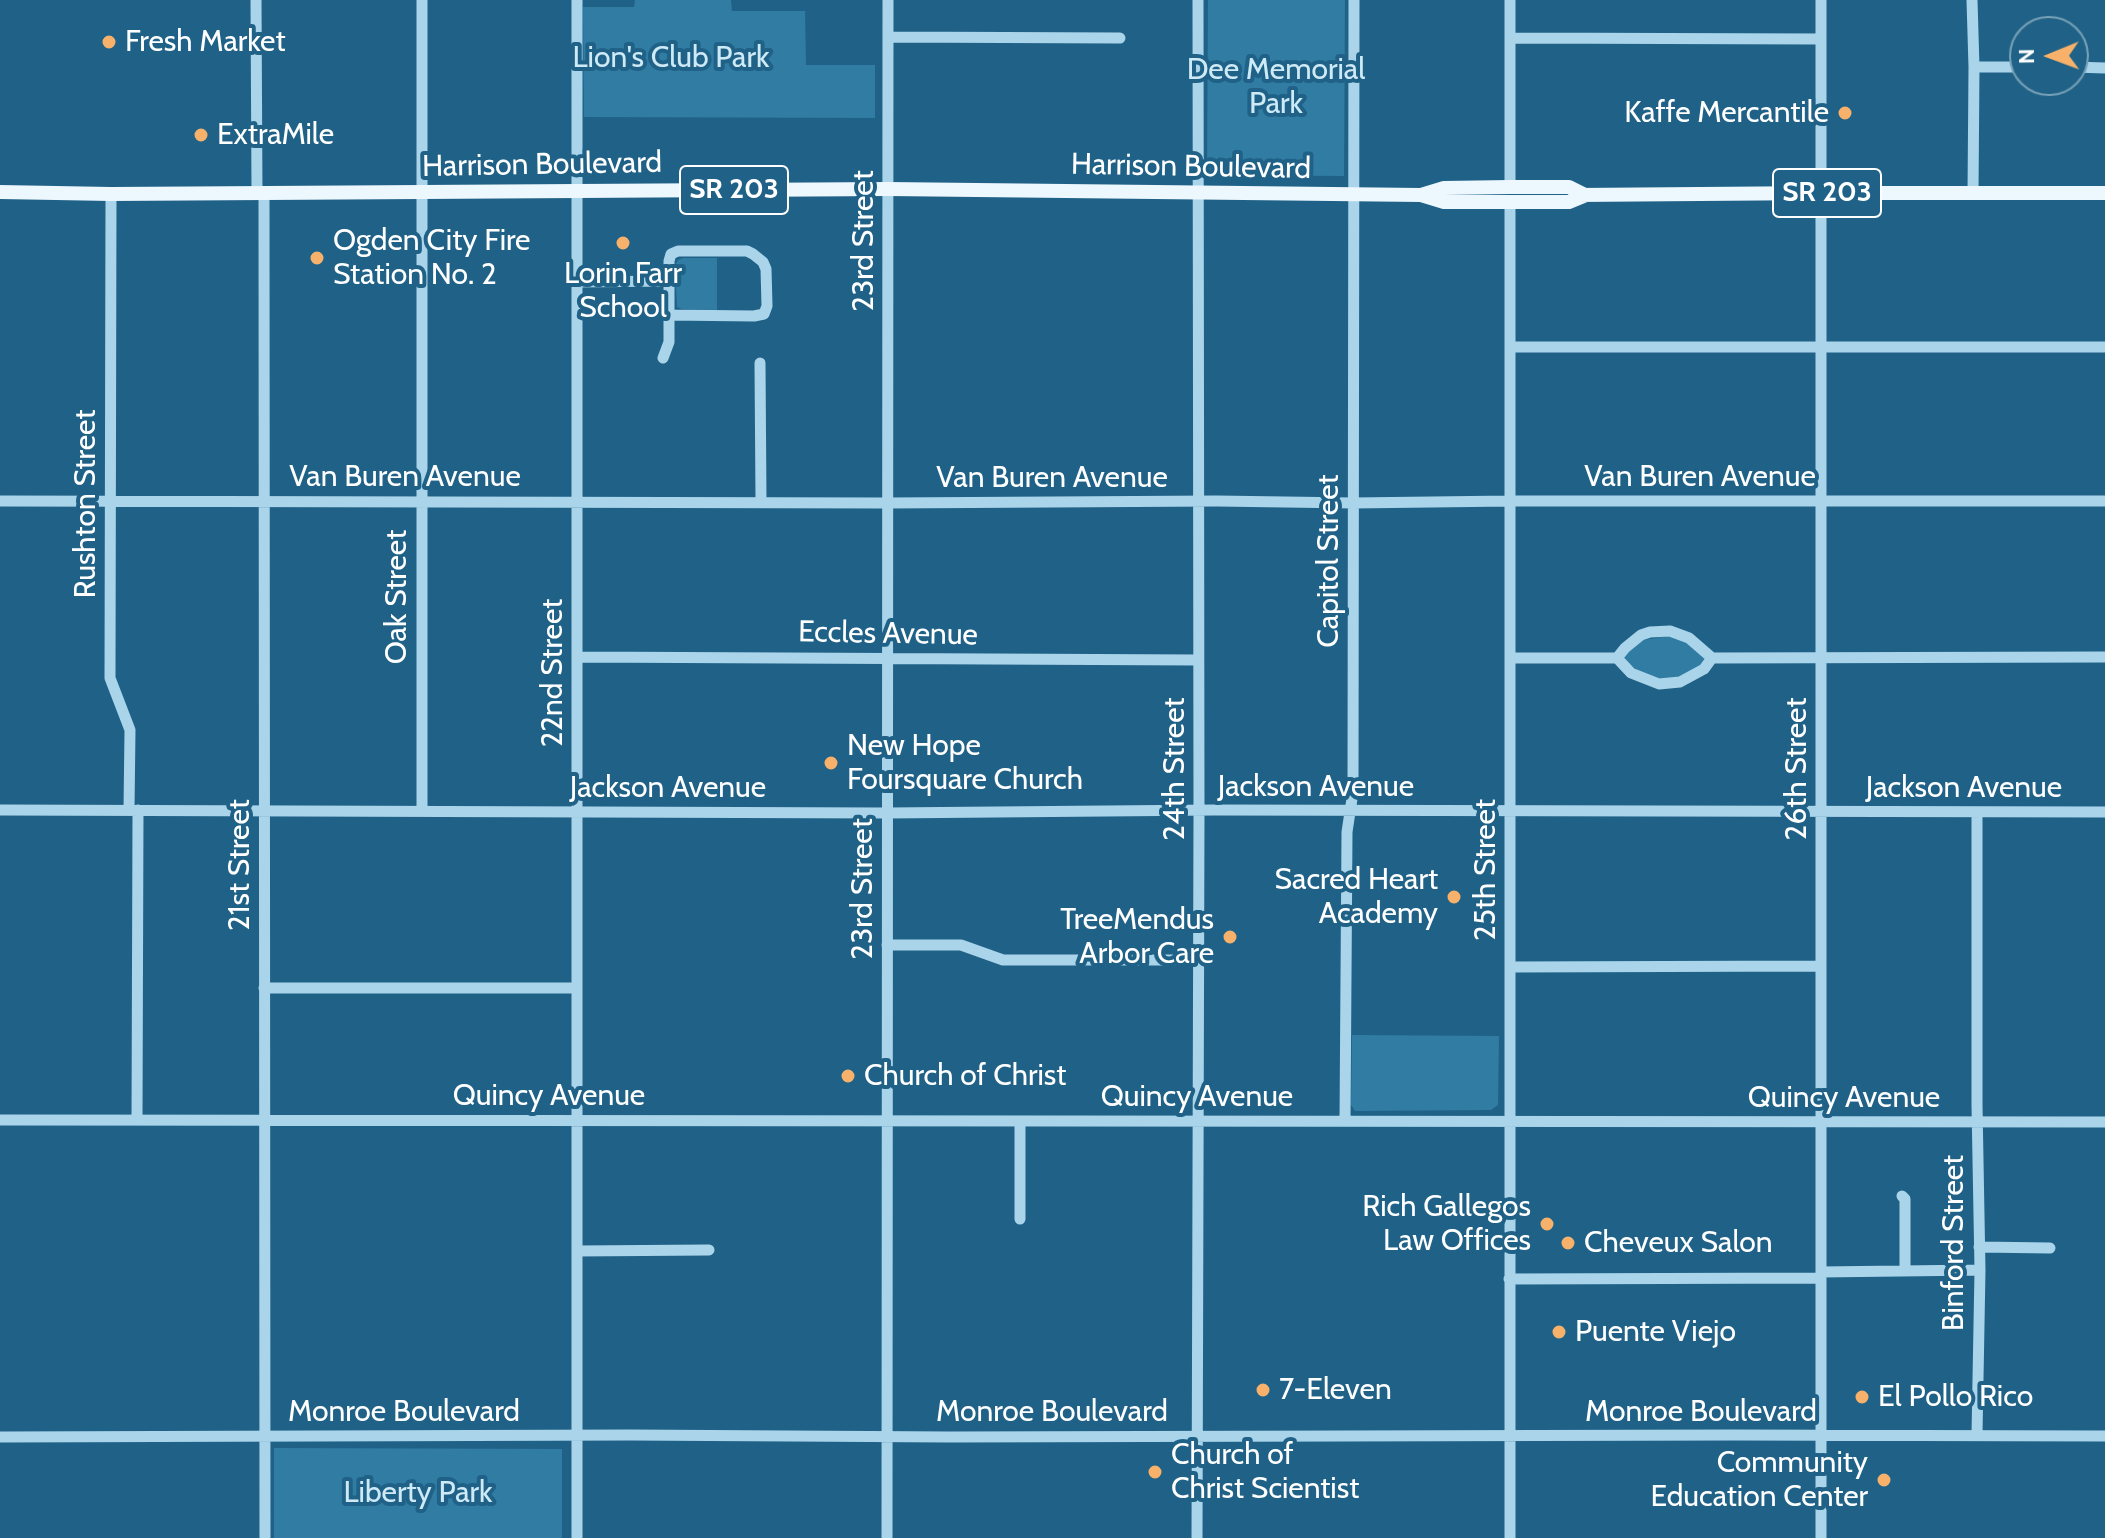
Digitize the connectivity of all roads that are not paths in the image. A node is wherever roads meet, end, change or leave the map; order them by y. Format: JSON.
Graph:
{"nodes":[{"id":1,"x":256,"y":0,"type":"edge"},
{"id":2,"x":422,"y":0,"type":"edge"},
{"id":3,"x":577,"y":0,"type":"edge"},
{"id":4,"x":888,"y":0,"type":"edge"},
{"id":5,"x":1198,"y":0,"type":"edge"},
{"id":6,"x":1354,"y":0,"type":"edge"},
{"id":7,"x":1510,"y":0,"type":"edge"},
{"id":8,"x":1821,"y":0,"type":"edge"},
{"id":9,"x":1972,"y":0,"type":"edge"},
{"id":10,"x":888,"y":37,"type":"junction"},
{"id":11,"x":1120,"y":38,"type":"dead end"},
{"id":12,"x":1510,"y":38,"type":"junction"},
{"id":13,"x":1821,"y":39,"type":"junction"},
{"id":14,"x":1974,"y":67,"type":"junction"},
{"id":15,"x":2009,"y":67,"type":"edge"},
{"id":16,"x":888,"y":189,"type":"junction"},
{"id":17,"x":577,"y":190,"type":"junction"},
{"id":18,"x":0,"y":192,"type":"edge"},
{"id":19,"x":261,"y":193,"type":"junction"},
{"id":20,"x":422,"y":193,"type":"junction"},
{"id":21,"x":1198,"y":193,"type":"junction"},
{"id":22,"x":1821,"y":193,"type":"junction"},
{"id":23,"x":2105,"y":193,"type":"edge"},
{"id":24,"x":111,"y":194,"type":"junction"},
{"id":25,"x":1353,"y":194,"type":"junction"},
{"id":26,"x":1973,"y":194,"type":"junction"},
{"id":27,"x":1510,"y":195,"type":"junction"},
{"id":28,"x":669,"y":281,"type":"junction"},
{"id":29,"x":576,"y":282,"type":"junction"},
{"id":30,"x":669,"y":315,"type":"junction"},
{"id":31,"x":1510,"y":347,"type":"junction"},
{"id":32,"x":1821,"y":347,"type":"junction"},
{"id":33,"x":2105,"y":347,"type":"edge"},
{"id":34,"x":663,"y":358,"type":"dead end"},
{"id":35,"x":760,"y":363,"type":"dead end"},
{"id":36,"x":0,"y":501,"type":"edge"},
{"id":37,"x":110,"y":501,"type":"junction"},
{"id":38,"x":265,"y":501,"type":"junction"},
{"id":39,"x":421,"y":501,"type":"junction"},
{"id":40,"x":577,"y":501,"type":"junction"},
{"id":41,"x":761,"y":501,"type":"junction"},
{"id":42,"x":1198,"y":501,"type":"junction"},
{"id":43,"x":1510,"y":501,"type":"junction"},
{"id":44,"x":1821,"y":501,"type":"junction"},
{"id":45,"x":2105,"y":501,"type":"edge"},
{"id":46,"x":887,"y":503,"type":"junction"},
{"id":47,"x":1353,"y":503,"type":"junction"},
{"id":48,"x":577,"y":657,"type":"junction"},
{"id":49,"x":2105,"y":657,"type":"edge"},
{"id":50,"x":888,"y":658,"type":"junction"},
{"id":51,"x":1510,"y":658,"type":"junction"},
{"id":52,"x":1617,"y":658,"type":"junction"},
{"id":53,"x":1712,"y":658,"type":"junction"},
{"id":54,"x":1821,"y":658,"type":"junction"},
{"id":55,"x":1198,"y":660,"type":"junction"},
{"id":56,"x":0,"y":810,"type":"edge"},
{"id":57,"x":134,"y":810,"type":"junction"},
{"id":58,"x":264,"y":810,"type":"junction"},
{"id":59,"x":422,"y":810,"type":"junction"},
{"id":60,"x":1199,"y":811,"type":"junction"},
{"id":61,"x":1350,"y":811,"type":"junction"},
{"id":62,"x":1510,"y":811,"type":"junction"},
{"id":63,"x":576,"y":812,"type":"junction"},
{"id":64,"x":1821,"y":812,"type":"junction"},
{"id":65,"x":1977,"y":812,"type":"junction"},
{"id":66,"x":2105,"y":812,"type":"edge"},
{"id":67,"x":887,"y":813,"type":"junction"},
{"id":68,"x":887,"y":945,"type":"junction"},
{"id":69,"x":1198,"y":960,"type":"junction"},
{"id":70,"x":1821,"y":966,"type":"junction"},
{"id":71,"x":1510,"y":967,"type":"junction"},
{"id":72,"x":264,"y":988,"type":"junction"},
{"id":73,"x":577,"y":988,"type":"junction"},
{"id":74,"x":0,"y":1120,"type":"edge"},
{"id":75,"x":137,"y":1120,"type":"junction"},
{"id":76,"x":264,"y":1120,"type":"junction"},
{"id":77,"x":577,"y":1120,"type":"junction"},
{"id":78,"x":887,"y":1120,"type":"junction"},
{"id":79,"x":1020,"y":1121,"type":"junction"},
{"id":80,"x":1198,"y":1121,"type":"junction"},
{"id":81,"x":1345,"y":1121,"type":"junction"},
{"id":82,"x":1510,"y":1121,"type":"junction"},
{"id":83,"x":1978,"y":1121,"type":"junction"},
{"id":84,"x":1821,"y":1122,"type":"junction"},
{"id":85,"x":2105,"y":1122,"type":"edge"},
{"id":86,"x":1902,"y":1196,"type":"dead end"},
{"id":87,"x":1020,"y":1219,"type":"dead end"},
{"id":88,"x":1979,"y":1247,"type":"junction"},
{"id":89,"x":2050,"y":1248,"type":"dead end"},
{"id":90,"x":709,"y":1250,"type":"dead end"},
{"id":91,"x":577,"y":1251,"type":"junction"},
{"id":92,"x":1905,"y":1269,"type":"junction"},
{"id":93,"x":1980,"y":1270,"type":"junction"},
{"id":94,"x":1821,"y":1275,"type":"junction"},
{"id":95,"x":1509,"y":1279,"type":"junction"},
{"id":96,"x":1977,"y":1434,"type":"junction"},
{"id":97,"x":576,"y":1436,"type":"junction"},
{"id":98,"x":1197,"y":1436,"type":"junction"},
{"id":99,"x":1510,"y":1436,"type":"junction"},
{"id":100,"x":1821,"y":1436,"type":"junction"},
{"id":101,"x":2105,"y":1436,"type":"edge"},
{"id":102,"x":0,"y":1437,"type":"edge"},
{"id":103,"x":265,"y":1437,"type":"junction"},
{"id":104,"x":887,"y":1437,"type":"junction"},
{"id":105,"x":265,"y":1538,"type":"edge"},
{"id":106,"x":577,"y":1538,"type":"edge"},
{"id":107,"x":887,"y":1538,"type":"edge"},
{"id":108,"x":1197,"y":1538,"type":"edge"},
{"id":109,"x":1510,"y":1538,"type":"edge"},
{"id":110,"x":1821,"y":1538,"type":"edge"}],
"edges":[{"from":1,"to":19,"type":"street","name":"21st Street"},
{"from":2,"to":20,"type":"street","name":"Oak Street"},
{"from":3,"to":17,"type":"street","name":"22nd Street"},
{"from":4,"to":10,"type":"street","name":"23rd Street"},
{"from":5,"to":21,"type":"street","name":"24th Street"},
{"from":6,"to":25,"type":"street","name":"Capitol Street"},
{"from":7,"to":12,"type":"street","name":"25th Street"},
{"from":8,"to":13,"type":"street","name":"26th Street"},
{"from":9,"to":14,"type":"street"},
{"from":10,"to":11,"type":"street"},
{"from":10,"to":16,"type":"street","name":"23rd Street"},
{"from":12,"to":13,"type":"street"},
{"from":12,"to":27,"type":"street","name":"25th Street"},
{"from":13,"to":22,"type":"street","name":"26th Street"},
{"from":14,"to":15,"type":"street"},
{"from":14,"to":26,"type":"street"},
{"from":16,"to":17,"type":"main road","name":"Harrison Boulevard","number":"SR 203"},
{"from":16,"to":21,"type":"main road","name":"Harrison Boulevard","number":"SR 203"},
{"from":16,"to":46,"type":"street","name":"23rd Street"},
{"from":17,"to":20,"type":"main road","name":"Harrison Boulevard","number":"SR 203"},
{"from":17,"to":29,"type":"street","name":"22nd Street"},
{"from":18,"to":24,"type":"main road","name":"Harrison Boulevard","number":"SR 203"},
{"from":19,"to":20,"type":"main road","name":"Harrison Boulevard","number":"SR 203"},
{"from":19,"to":24,"type":"main road","name":"Harrison Boulevard","number":"SR 203"},
{"from":19,"to":38,"type":"street","name":"21st Street"},
{"from":20,"to":39,"type":"street","name":"Oak Street"},
{"from":21,"to":25,"type":"main road","name":"Harrison Boulevard","number":"SR 203"},
{"from":21,"to":42,"type":"street","name":"24th Street"},
{"from":22,"to":26,"type":"main road","name":"Harrison Boulevard","number":"SR 203"},
{"from":22,"to":27,"type":"main road","name":"Harrison Boulevard","number":"SR 203"},
{"from":22,"to":32,"type":"street","name":"26th Street"},
{"from":23,"to":26,"type":"main road","name":"Harrison Boulevard","number":"SR 203"},
{"from":24,"to":37,"type":"street","name":"Rushton Street"},
{"from":25,"to":27,"type":"main road","name":"Harrison Boulevard","number":"SR 203"},
{"from":25,"to":47,"type":"street","name":"Capitol Street"},
{"from":27,"to":31,"type":"street","name":"25th Street"},
{"from":28,"to":29,"type":"street"},
{"from":28,"to":30,"type":"street"},
{"from":28,"to":30,"type":"street"},
{"from":29,"to":40,"type":"street","name":"22nd Street"},
{"from":30,"to":34,"type":"street"},
{"from":31,"to":32,"type":"street"},
{"from":31,"to":43,"type":"street","name":"25th Street"},
{"from":32,"to":33,"type":"street"},
{"from":32,"to":44,"type":"street","name":"26th Street"},
{"from":35,"to":41,"type":"street"},
{"from":36,"to":37,"type":"street","name":"Van Buren Avenue"},
{"from":37,"to":38,"type":"street","name":"Van Buren Avenue"},
{"from":37,"to":57,"type":"street","name":"Rushton Street"},
{"from":38,"to":39,"type":"street","name":"Van Buren Avenue"},
{"from":38,"to":58,"type":"street","name":"21st Street"},
{"from":39,"to":40,"type":"street","name":"Van Buren Avenue"},
{"from":39,"to":59,"type":"street","name":"Oak Street"},
{"from":40,"to":41,"type":"street","name":"Van Buren Avenue"},
{"from":40,"to":48,"type":"street","name":"22nd Street"},
{"from":41,"to":46,"type":"street","name":"Van Buren Avenue"},
{"from":42,"to":46,"type":"street","name":"Van Buren Avenue"},
{"from":42,"to":47,"type":"street","name":"Van Buren Avenue"},
{"from":42,"to":55,"type":"street","name":"24th Street"},
{"from":43,"to":44,"type":"street","name":"Van Buren Avenue"},
{"from":43,"to":47,"type":"street","name":"Van Buren Avenue"},
{"from":43,"to":51,"type":"street","name":"25th Street"},
{"from":44,"to":45,"type":"street","name":"Van Buren Avenue"},
{"from":44,"to":54,"type":"street","name":"26th Street"},
{"from":46,"to":50,"type":"street","name":"23rd Street"},
{"from":47,"to":61,"type":"street","name":"Capitol Street"},
{"from":48,"to":50,"type":"street","name":"Eccles Avenue"},
{"from":48,"to":63,"type":"street","name":"22nd Street"},
{"from":49,"to":54,"type":"street"},
{"from":50,"to":55,"type":"street","name":"Eccles Avenue"},
{"from":50,"to":67,"type":"street","name":"23rd Street"},
{"from":51,"to":52,"type":"street"},
{"from":51,"to":62,"type":"street","name":"25th Street"},
{"from":52,"to":53,"type":"street"},
{"from":52,"to":53,"type":"street"},
{"from":53,"to":54,"type":"street"},
{"from":54,"to":64,"type":"street","name":"26th Street"},
{"from":55,"to":60,"type":"street","name":"24th Street"},
{"from":56,"to":57,"type":"street","name":"Jackson Avenue"},
{"from":57,"to":58,"type":"street","name":"Jackson Avenue"},
{"from":57,"to":75,"type":"street","name":"Rushton Street"},
{"from":58,"to":59,"type":"street","name":"Jackson Avenue"},
{"from":58,"to":72,"type":"street","name":"21st Street"},
{"from":59,"to":63,"type":"street","name":"Jackson Avenue"},
{"from":60,"to":61,"type":"street","name":"Jackson Avenue"},
{"from":60,"to":67,"type":"street","name":"Jackson Avenue"},
{"from":60,"to":69,"type":"street","name":"24th Street"},
{"from":61,"to":62,"type":"street","name":"Jackson Avenue"},
{"from":61,"to":81,"type":"street","name":"Capitol Street"},
{"from":62,"to":64,"type":"street","name":"Jackson Avenue"},
{"from":62,"to":71,"type":"street","name":"25th Street"},
{"from":63,"to":67,"type":"street","name":"Jackson Avenue"},
{"from":63,"to":73,"type":"street","name":"22nd Street"},
{"from":64,"to":65,"type":"street","name":"Jackson Avenue"},
{"from":64,"to":70,"type":"street","name":"26th Street"},
{"from":65,"to":66,"type":"street","name":"Jackson Avenue"},
{"from":65,"to":83,"type":"street","name":"Binford Street"},
{"from":67,"to":68,"type":"street","name":"23rd Street"},
{"from":68,"to":69,"type":"street"},
{"from":68,"to":78,"type":"street","name":"23rd Street"},
{"from":69,"to":80,"type":"street","name":"24th Street"},
{"from":70,"to":71,"type":"street"},
{"from":70,"to":84,"type":"street","name":"26th Street"},
{"from":71,"to":82,"type":"street","name":"25th Street"},
{"from":72,"to":73,"type":"street"},
{"from":72,"to":76,"type":"street","name":"21st Street"},
{"from":73,"to":77,"type":"street","name":"22nd Street"},
{"from":74,"to":75,"type":"street","name":"Quincy Avenue"},
{"from":75,"to":76,"type":"street","name":"Quincy Avenue"},
{"from":76,"to":77,"type":"street","name":"Quincy Avenue"},
{"from":76,"to":103,"type":"street","name":"21st Street"},
{"from":77,"to":78,"type":"street","name":"Quincy Avenue"},
{"from":77,"to":91,"type":"street","name":"22nd Street"},
{"from":78,"to":79,"type":"street","name":"Quincy Avenue"},
{"from":78,"to":104,"type":"street","name":"23rd Street"},
{"from":79,"to":80,"type":"street","name":"Quincy Avenue"},
{"from":79,"to":87,"type":"street"},
{"from":80,"to":81,"type":"street","name":"Quincy Avenue"},
{"from":80,"to":98,"type":"street","name":"24th Street"},
{"from":81,"to":82,"type":"street","name":"Quincy Avenue"},
{"from":82,"to":84,"type":"street","name":"Quincy Avenue"},
{"from":82,"to":95,"type":"street","name":"25th Street"},
{"from":83,"to":84,"type":"street","name":"Quincy Avenue"},
{"from":83,"to":85,"type":"street","name":"Quincy Avenue"},
{"from":83,"to":88,"type":"street","name":"Binford Street"},
{"from":84,"to":94,"type":"street","name":"26th Street"},
{"from":86,"to":92,"type":"street"},
{"from":88,"to":89,"type":"street"},
{"from":88,"to":93,"type":"street","name":"Binford Street"},
{"from":90,"to":91,"type":"street"},
{"from":91,"to":97,"type":"street","name":"22nd Street"},
{"from":92,"to":93,"type":"street"},
{"from":92,"to":94,"type":"street"},
{"from":93,"to":96,"type":"street","name":"Binford Street"},
{"from":94,"to":95,"type":"street"},
{"from":94,"to":100,"type":"street","name":"26th Street"},
{"from":95,"to":99,"type":"street","name":"25th Street"},
{"from":96,"to":100,"type":"street","name":"Monroe Boulevard"},
{"from":96,"to":101,"type":"street","name":"Monroe Boulevard"},
{"from":97,"to":103,"type":"street","name":"Monroe Boulevard"},
{"from":97,"to":104,"type":"street","name":"Monroe Boulevard"},
{"from":97,"to":106,"type":"street","name":"22nd Street"},
{"from":98,"to":99,"type":"street","name":"Monroe Boulevard"},
{"from":98,"to":104,"type":"street","name":"Monroe Boulevard"},
{"from":98,"to":108,"type":"street","name":"24th Street"},
{"from":99,"to":100,"type":"street","name":"Monroe Boulevard"},
{"from":99,"to":109,"type":"street","name":"25th Street"},
{"from":100,"to":110,"type":"street","name":"26th Street"},
{"from":102,"to":103,"type":"street","name":"Monroe Boulevard"},
{"from":103,"to":105,"type":"street","name":"21st Street"},
{"from":104,"to":107,"type":"street","name":"23rd Street"}]}
